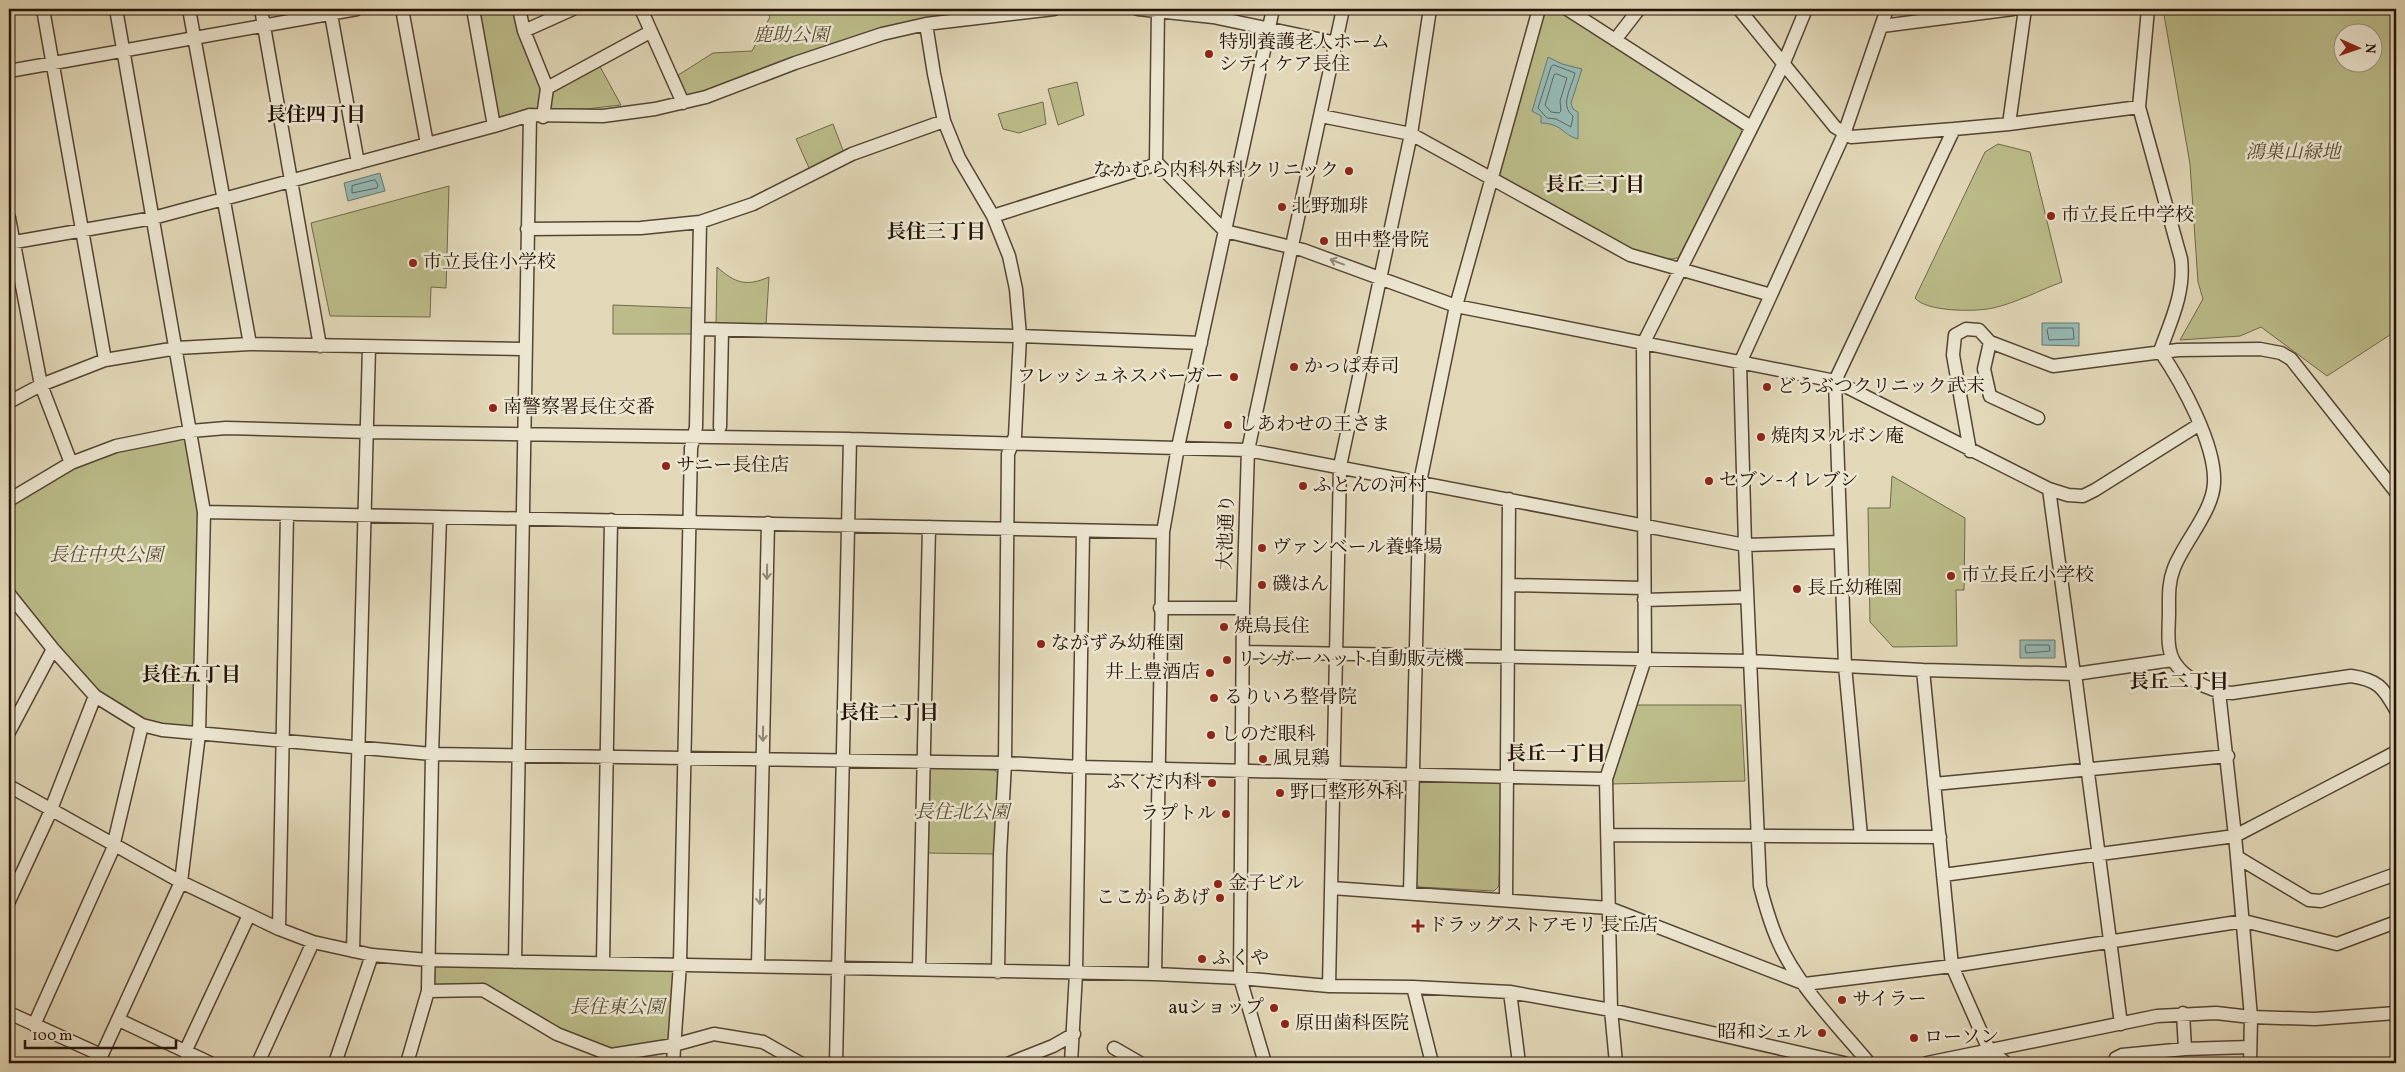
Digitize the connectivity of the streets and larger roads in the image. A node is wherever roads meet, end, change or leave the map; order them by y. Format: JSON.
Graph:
{"nodes":[{"id":1,"x":43,"y":9,"type":"edge"},
{"id":2,"x":116,"y":9,"type":"edge"},
{"id":3,"x":189,"y":9,"type":"edge"},
{"id":4,"x":261,"y":9,"type":"edge"},
{"id":5,"x":357,"y":9,"type":"edge"},
{"id":6,"x":402,"y":9,"type":"edge"},
{"id":7,"x":473,"y":9,"type":"edge"},
{"id":8,"x":519,"y":9,"type":"edge"},
{"id":9,"x":573,"y":9,"type":"edge"},
{"id":10,"x":641,"y":9,"type":"edge"},
{"id":11,"x":1054,"y":9,"type":"edge"},
{"id":12,"x":1138,"y":9,"type":"edge"},
{"id":13,"x":1158,"y":9,"type":"edge"},
{"id":14,"x":1273,"y":9,"type":"edge"},
{"id":15,"x":1343,"y":9,"type":"edge"},
{"id":16,"x":1430,"y":9,"type":"edge"},
{"id":17,"x":1539,"y":9,"type":"edge"},
{"id":18,"x":1567,"y":9,"type":"edge"},
{"id":19,"x":1639,"y":9,"type":"edge"},
{"id":20,"x":1740,"y":9,"type":"edge"},
{"id":21,"x":1806,"y":9,"type":"edge"},
{"id":22,"x":1887,"y":9,"type":"edge"},
{"id":23,"x":2013,"y":9,"type":"edge"},
{"id":24,"x":2025,"y":9,"type":"edge"},
{"id":25,"x":2148,"y":9,"type":"edge"},
{"id":26,"x":330,"y":11,"type":"edge"},
{"id":27,"x":1214,"y":13,"type":"edge"},
{"id":28,"x":926,"y":24,"type":"junction"},
{"id":29,"x":264,"y":25,"type":"junction"},
{"id":30,"x":1882,"y":26,"type":"junction"},
{"id":31,"x":1269,"y":28,"type":"junction"},
{"id":32,"x":524,"y":31,"type":"junction"},
{"id":33,"x":650,"y":32,"type":"junction"},
{"id":34,"x":194,"y":38,"type":"junction"},
{"id":35,"x":1615,"y":40,"type":"junction"},
{"id":36,"x":1337,"y":42,"type":"junction"},
{"id":37,"x":123,"y":51,"type":"junction"},
{"id":38,"x":52,"y":64,"type":"junction"},
{"id":39,"x":1783,"y":65,"type":"junction"},
{"id":40,"x":9,"y":72,"type":"edge"},
{"id":41,"x":547,"y":88,"type":"junction"},
{"id":42,"x":683,"y":103,"type":"junction"},
{"id":43,"x":2138,"y":107,"type":"junction"},
{"id":44,"x":530,"y":116,"type":"junction"},
{"id":45,"x":1321,"y":116,"type":"junction"},
{"id":46,"x":543,"y":117,"type":"junction"},
{"id":47,"x":944,"y":121,"type":"junction"},
{"id":48,"x":2008,"y":124,"type":"junction"},
{"id":49,"x":494,"y":126,"type":"junction"},
{"id":50,"x":1751,"y":126,"type":"junction"},
{"id":51,"x":1954,"y":129,"type":"junction"},
{"id":52,"x":1411,"y":134,"type":"junction"},
{"id":53,"x":1844,"y":134,"type":"junction"},
{"id":54,"x":427,"y":144,"type":"junction"},
{"id":55,"x":1156,"y":162,"type":"junction"},
{"id":56,"x":358,"y":163,"type":"junction"},
{"id":57,"x":1491,"y":178,"type":"junction"},
{"id":58,"x":291,"y":181,"type":"junction"},
{"id":59,"x":223,"y":200,"type":"junction"},
{"id":60,"x":993,"y":216,"type":"junction"},
{"id":61,"x":9,"y":218,"type":"edge"},
{"id":62,"x":153,"y":218,"type":"junction"},
{"id":63,"x":700,"y":222,"type":"junction"},
{"id":64,"x":528,"y":229,"type":"junction"},
{"id":65,"x":82,"y":231,"type":"junction"},
{"id":66,"x":1225,"y":231,"type":"junction"},
{"id":67,"x":11,"y":243,"type":"edge"},
{"id":68,"x":1294,"y":246,"type":"junction"},
{"id":69,"x":1680,"y":268,"type":"junction"},
{"id":70,"x":1379,"y":278,"type":"junction"},
{"id":71,"x":1771,"y":295,"type":"junction"},
{"id":72,"x":1456,"y":306,"type":"junction"},
{"id":73,"x":699,"y":330,"type":"junction"},
{"id":74,"x":722,"y":330,"type":"junction"},
{"id":75,"x":1020,"y":336,"type":"junction"},
{"id":76,"x":1990,"y":342,"type":"junction"},
{"id":77,"x":1201,"y":343,"type":"junction"},
{"id":78,"x":250,"y":344,"type":"junction"},
{"id":79,"x":1643,"y":344,"type":"junction"},
{"id":80,"x":320,"y":346,"type":"junction"},
{"id":81,"x":368,"y":347,"type":"junction"},
{"id":82,"x":177,"y":348,"type":"junction"},
{"id":83,"x":524,"y":349,"type":"junction"},
{"id":84,"x":2160,"y":351,"type":"junction"},
{"id":85,"x":105,"y":360,"type":"junction"},
{"id":86,"x":1740,"y":363,"type":"junction"},
{"id":87,"x":1835,"y":381,"type":"junction"},
{"id":88,"x":41,"y":386,"type":"junction"},
{"id":89,"x":9,"y":402,"type":"edge"},
{"id":90,"x":2038,"y":418,"type":"dead end"},
{"id":91,"x":2200,"y":424,"type":"junction"},
{"id":92,"x":720,"y":427,"type":"dead end"},
{"id":93,"x":190,"y":431,"type":"junction"},
{"id":94,"x":366,"y":432,"type":"junction"},
{"id":95,"x":524,"y":435,"type":"junction"},
{"id":96,"x":693,"y":437,"type":"junction"},
{"id":97,"x":850,"y":439,"type":"junction"},
{"id":98,"x":1011,"y":444,"type":"junction"},
{"id":99,"x":1178,"y":448,"type":"junction"},
{"id":100,"x":1248,"y":450,"type":"junction"},
{"id":101,"x":1970,"y":451,"type":"junction"},
{"id":102,"x":71,"y":463,"type":"junction"},
{"id":103,"x":1340,"y":466,"type":"junction"},
{"id":104,"x":1420,"y":482,"type":"junction"},
{"id":105,"x":2049,"y":489,"type":"junction"},
{"id":106,"x":2396,"y":492,"type":"edge"},
{"id":107,"x":1509,"y":499,"type":"junction"},
{"id":108,"x":9,"y":500,"type":"edge"},
{"id":109,"x":204,"y":512,"type":"junction"},
{"id":110,"x":286,"y":514,"type":"junction"},
{"id":111,"x":364,"y":516,"type":"junction"},
{"id":112,"x":440,"y":517,"type":"junction"},
{"id":113,"x":524,"y":518,"type":"junction"},
{"id":114,"x":611,"y":520,"type":"junction"},
{"id":115,"x":690,"y":521,"type":"junction"},
{"id":116,"x":768,"y":523,"type":"junction"},
{"id":117,"x":847,"y":524,"type":"junction"},
{"id":118,"x":1643,"y":525,"type":"junction"},
{"id":119,"x":929,"y":526,"type":"junction"},
{"id":120,"x":1006,"y":528,"type":"junction"},
{"id":121,"x":1083,"y":531,"type":"junction"},
{"id":122,"x":1163,"y":532,"type":"junction"},
{"id":123,"x":1840,"y":542,"type":"junction"},
{"id":124,"x":1745,"y":545,"type":"junction"},
{"id":125,"x":1509,"y":585,"type":"junction"},
{"id":126,"x":1644,"y":594,"type":"junction"},
{"id":127,"x":9,"y":595,"type":"edge"},
{"id":128,"x":1747,"y":597,"type":"junction"},
{"id":129,"x":1160,"y":608,"type":"junction"},
{"id":130,"x":1243,"y":608,"type":"junction"},
{"id":131,"x":53,"y":649,"type":"junction"},
{"id":132,"x":1243,"y":652,"type":"junction"},
{"id":133,"x":1336,"y":654,"type":"junction"},
{"id":134,"x":1416,"y":655,"type":"junction"},
{"id":135,"x":1508,"y":656,"type":"junction"},
{"id":136,"x":1645,"y":660,"type":"junction"},
{"id":137,"x":2172,"y":660,"type":"junction"},
{"id":138,"x":1750,"y":661,"type":"junction"},
{"id":139,"x":1844,"y":666,"type":"junction"},
{"id":140,"x":1923,"y":670,"type":"junction"},
{"id":141,"x":2074,"y":674,"type":"junction"},
{"id":142,"x":2219,"y":692,"type":"junction"},
{"id":143,"x":94,"y":696,"type":"junction"},
{"id":144,"x":2396,"y":710,"type":"edge"},
{"id":145,"x":142,"y":725,"type":"junction"},
{"id":146,"x":9,"y":732,"type":"edge"},
{"id":147,"x":199,"y":734,"type":"junction"},
{"id":148,"x":282,"y":741,"type":"junction"},
{"id":149,"x":358,"y":748,"type":"junction"},
{"id":150,"x":2396,"y":752,"type":"edge"},
{"id":151,"x":432,"y":754,"type":"junction"},
{"id":152,"x":518,"y":755,"type":"junction"},
{"id":153,"x":2228,"y":756,"type":"junction"},
{"id":154,"x":607,"y":758,"type":"junction"},
{"id":155,"x":684,"y":759,"type":"junction"},
{"id":156,"x":763,"y":760,"type":"junction"},
{"id":157,"x":844,"y":762,"type":"junction"},
{"id":158,"x":924,"y":763,"type":"junction"},
{"id":159,"x":1005,"y":763,"type":"junction"},
{"id":160,"x":1080,"y":767,"type":"junction"},
{"id":161,"x":1158,"y":768,"type":"junction"},
{"id":162,"x":1241,"y":770,"type":"junction"},
{"id":163,"x":2088,"y":770,"type":"junction"},
{"id":164,"x":1334,"y":772,"type":"junction"},
{"id":165,"x":1413,"y":774,"type":"junction"},
{"id":166,"x":1507,"y":776,"type":"junction"},
{"id":167,"x":1606,"y":779,"type":"junction"},
{"id":168,"x":1934,"y":784,"type":"junction"},
{"id":169,"x":9,"y":786,"type":"edge"},
{"id":170,"x":51,"y":810,"type":"junction"},
{"id":171,"x":1607,"y":835,"type":"junction"},
{"id":172,"x":1757,"y":836,"type":"junction"},
{"id":173,"x":1861,"y":836,"type":"junction"},
{"id":174,"x":2235,"y":836,"type":"junction"},
{"id":175,"x":1940,"y":837,"type":"junction"},
{"id":176,"x":114,"y":845,"type":"junction"},
{"id":177,"x":2099,"y":854,"type":"junction"},
{"id":178,"x":2237,"y":857,"type":"junction"},
{"id":179,"x":2396,"y":874,"type":"edge"},
{"id":180,"x":1943,"y":875,"type":"junction"},
{"id":181,"x":181,"y":882,"type":"junction"},
{"id":182,"x":1332,"y":888,"type":"junction"},
{"id":183,"x":1410,"y":893,"type":"junction"},
{"id":184,"x":1506,"y":900,"type":"junction"},
{"id":185,"x":9,"y":901,"type":"edge"},
{"id":186,"x":1609,"y":908,"type":"junction"},
{"id":187,"x":249,"y":915,"type":"junction"},
{"id":188,"x":2244,"y":921,"type":"junction"},
{"id":189,"x":2396,"y":922,"type":"edge"},
{"id":190,"x":279,"y":929,"type":"junction"},
{"id":191,"x":313,"y":942,"type":"junction"},
{"id":192,"x":2110,"y":942,"type":"junction"},
{"id":193,"x":353,"y":951,"type":"junction"},
{"id":194,"x":372,"y":955,"type":"junction"},
{"id":195,"x":428,"y":960,"type":"junction"},
{"id":196,"x":515,"y":962,"type":"junction"},
{"id":197,"x":603,"y":962,"type":"junction"},
{"id":198,"x":680,"y":964,"type":"junction"},
{"id":199,"x":758,"y":966,"type":"junction"},
{"id":200,"x":1952,"y":966,"type":"junction"},
{"id":201,"x":838,"y":968,"type":"junction"},
{"id":202,"x":919,"y":969,"type":"junction"},
{"id":203,"x":998,"y":972,"type":"junction"},
{"id":204,"x":1076,"y":973,"type":"junction"},
{"id":205,"x":1155,"y":974,"type":"junction"},
{"id":206,"x":1240,"y":978,"type":"junction"},
{"id":207,"x":1805,"y":984,"type":"junction"},
{"id":208,"x":1329,"y":986,"type":"junction"},
{"id":209,"x":1413,"y":986,"type":"junction"},
{"id":210,"x":428,"y":992,"type":"junction"},
{"id":211,"x":1510,"y":992,"type":"junction"},
{"id":212,"x":1611,"y":1010,"type":"junction"},
{"id":213,"x":2183,"y":1013,"type":"junction"},
{"id":214,"x":2396,"y":1013,"type":"edge"},
{"id":215,"x":9,"y":1014,"type":"edge"},
{"id":216,"x":2251,"y":1017,"type":"junction"},
{"id":217,"x":119,"y":1020,"type":"junction"},
{"id":218,"x":2121,"y":1024,"type":"junction"},
{"id":219,"x":34,"y":1025,"type":"junction"},
{"id":220,"x":1074,"y":1034,"type":"junction"},
{"id":221,"x":674,"y":1045,"type":"junction"},
{"id":222,"x":1114,"y":1048,"type":"dead end"},
{"id":223,"x":2250,"y":1048,"type":"junction"},
{"id":224,"x":2185,"y":1049,"type":"junction"},
{"id":225,"x":1989,"y":1050,"type":"junction"},
{"id":226,"x":185,"y":1052,"type":"junction"},
{"id":227,"x":100,"y":1059,"type":"edge"},
{"id":228,"x":1818,"y":1061,"type":"edge"},
{"id":229,"x":210,"y":1063,"type":"edge"},
{"id":230,"x":258,"y":1063,"type":"edge"},
{"id":231,"x":335,"y":1063,"type":"edge"},
{"id":232,"x":407,"y":1063,"type":"edge"},
{"id":233,"x":673,"y":1063,"type":"edge"},
{"id":234,"x":800,"y":1063,"type":"edge"},
{"id":235,"x":836,"y":1063,"type":"edge"},
{"id":236,"x":1010,"y":1063,"type":"edge"},
{"id":237,"x":1071,"y":1063,"type":"edge"},
{"id":238,"x":1140,"y":1063,"type":"edge"},
{"id":239,"x":1264,"y":1063,"type":"edge"},
{"id":240,"x":1432,"y":1063,"type":"edge"},
{"id":241,"x":1519,"y":1063,"type":"edge"},
{"id":242,"x":1616,"y":1063,"type":"edge"},
{"id":243,"x":1844,"y":1063,"type":"edge"},
{"id":244,"x":1869,"y":1063,"type":"edge"},
{"id":245,"x":1927,"y":1063,"type":"edge"},
{"id":246,"x":2006,"y":1063,"type":"edge"},
{"id":247,"x":2117,"y":1063,"type":"edge"},
{"id":248,"x":2250,"y":1063,"type":"edge"}],
"edges":[{"from":1,"to":38,"type":"street"},
{"from":2,"to":37,"type":"street"},
{"from":3,"to":34,"type":"street"},
{"from":4,"to":29,"type":"street"},
{"from":5,"to":26,"type":"street"},
{"from":6,"to":54,"type":"street"},
{"from":7,"to":49,"type":"street"},
{"from":8,"to":32,"type":"street"},
{"from":9,"to":32,"type":"street"},
{"from":10,"to":33,"type":"street"},
{"from":11,"to":28,"type":"street"},
{"from":12,"to":13,"type":"street"},
{"from":13,"to":27,"type":"street"},
{"from":13,"to":55,"type":"street"},
{"from":14,"to":31,"type":"street"},
{"from":15,"to":36,"type":"street","name":"大池通り"},
{"from":16,"to":52,"type":"street"},
{"from":17,"to":57,"type":"street"},
{"from":18,"to":35,"type":"street"},
{"from":19,"to":35,"type":"street"},
{"from":20,"to":39,"type":"street"},
{"from":21,"to":39,"type":"street"},
{"from":22,"to":30,"type":"street"},
{"from":23,"to":30,"type":"street"},
{"from":24,"to":48,"type":"street"},
{"from":25,"to":43,"type":"street"},
{"from":26,"to":29,"type":"street"},
{"from":26,"to":56,"type":"street"},
{"from":27,"to":31,"type":"street"},
{"from":28,"to":42,"type":"street"},
{"from":28,"to":47,"type":"street"},
{"from":29,"to":34,"type":"street"},
{"from":29,"to":58,"type":"street"},
{"from":30,"to":53,"type":"street"},
{"from":31,"to":36,"type":"street"},
{"from":31,"to":66,"type":"street"},
{"from":32,"to":41,"type":"street"},
{"from":33,"to":41,"type":"street"},
{"from":33,"to":42,"type":"street"},
{"from":34,"to":37,"type":"street"},
{"from":34,"to":59,"type":"street"},
{"from":35,"to":50,"type":"street"},
{"from":36,"to":45,"type":"street","name":"大池通り"},
{"from":37,"to":38,"type":"street"},
{"from":37,"to":62,"type":"street"},
{"from":38,"to":40,"type":"street"},
{"from":38,"to":65,"type":"street"},
{"from":39,"to":50,"type":"street"},
{"from":39,"to":53,"type":"street"},
{"from":41,"to":46,"type":"street"},
{"from":42,"to":46,"type":"street"},
{"from":43,"to":48,"type":"street"},
{"from":43,"to":84,"type":"street"},
{"from":44,"to":46,"type":"street"},
{"from":44,"to":49,"type":"street"},
{"from":44,"to":64,"type":"street"},
{"from":45,"to":52,"type":"street"},
{"from":45,"to":68,"type":"street","name":"大池通り"},
{"from":47,"to":60,"type":"street"},
{"from":47,"to":63,"type":"street"},
{"from":48,"to":51,"type":"street"},
{"from":49,"to":54,"type":"street"},
{"from":50,"to":69,"type":"street"},
{"from":51,"to":53,"type":"street"},
{"from":51,"to":87,"type":"street"},
{"from":52,"to":57,"type":"street"},
{"from":52,"to":70,"type":"street"},
{"from":53,"to":71,"type":"street"},
{"from":54,"to":56,"type":"street"},
{"from":55,"to":60,"type":"street"},
{"from":55,"to":66,"type":"street"},
{"from":56,"to":58,"type":"street"},
{"from":57,"to":69,"type":"street"},
{"from":57,"to":72,"type":"street"},
{"from":58,"to":59,"type":"street"},
{"from":58,"to":80,"type":"street"},
{"from":59,"to":62,"type":"street"},
{"from":59,"to":78,"type":"street"},
{"from":60,"to":75,"type":"street"},
{"from":61,"to":67,"type":"street"},
{"from":62,"to":65,"type":"street"},
{"from":62,"to":82,"type":"street"},
{"from":63,"to":64,"type":"street"},
{"from":63,"to":73,"type":"street"},
{"from":64,"to":83,"type":"street"},
{"from":65,"to":67,"type":"street"},
{"from":65,"to":85,"type":"street"},
{"from":66,"to":68,"type":"street"},
{"from":66,"to":77,"type":"street"},
{"from":67,"to":88,"type":"street"},
{"from":70,"to":68,"type":"street","one_way":true},
{"from":68,"to":100,"type":"street","name":"大池通り"},
{"from":69,"to":71,"type":"street"},
{"from":69,"to":79,"type":"street"},
{"from":70,"to":72,"type":"street"},
{"from":70,"to":103,"type":"street"},
{"from":71,"to":86,"type":"street"},
{"from":72,"to":79,"type":"street"},
{"from":72,"to":104,"type":"street"},
{"from":73,"to":74,"type":"street"},
{"from":73,"to":96,"type":"street"},
{"from":74,"to":75,"type":"street"},
{"from":74,"to":92,"type":"street"},
{"from":75,"to":77,"type":"street"},
{"from":75,"to":98,"type":"street"},
{"from":76,"to":84,"type":"street"},
{"from":76,"to":90,"type":"street"},
{"from":76,"to":101,"type":"street"},
{"from":77,"to":99,"type":"street"},
{"from":78,"to":80,"type":"street"},
{"from":78,"to":82,"type":"street"},
{"from":79,"to":86,"type":"street"},
{"from":79,"to":118,"type":"street"},
{"from":80,"to":81,"type":"street"},
{"from":81,"to":83,"type":"street"},
{"from":81,"to":94,"type":"street"},
{"from":82,"to":85,"type":"street"},
{"from":82,"to":93,"type":"street"},
{"from":83,"to":95,"type":"street"},
{"from":84,"to":91,"type":"street"},
{"from":84,"to":106,"type":"street"},
{"from":85,"to":88,"type":"street"},
{"from":86,"to":87,"type":"street"},
{"from":86,"to":124,"type":"street"},
{"from":87,"to":101,"type":"street"},
{"from":87,"to":123,"type":"street"},
{"from":88,"to":89,"type":"street"},
{"from":88,"to":102,"type":"street"},
{"from":91,"to":105,"type":"street"},
{"from":91,"to":137,"type":"street"},
{"from":93,"to":94,"type":"street"},
{"from":93,"to":102,"type":"street"},
{"from":93,"to":109,"type":"street"},
{"from":94,"to":95,"type":"street"},
{"from":94,"to":111,"type":"street"},
{"from":95,"to":96,"type":"street"},
{"from":95,"to":113,"type":"street"},
{"from":96,"to":97,"type":"street"},
{"from":96,"to":115,"type":"street"},
{"from":97,"to":98,"type":"street"},
{"from":97,"to":117,"type":"street"},
{"from":98,"to":99,"type":"street"},
{"from":98,"to":120,"type":"street"},
{"from":99,"to":100,"type":"street"},
{"from":99,"to":122,"type":"street"},
{"from":100,"to":103,"type":"street"},
{"from":100,"to":130,"type":"street","name":"大池通り"},
{"from":101,"to":105,"type":"street"},
{"from":102,"to":108,"type":"street"},
{"from":103,"to":104,"type":"street"},
{"from":103,"to":133,"type":"street"},
{"from":104,"to":107,"type":"street"},
{"from":104,"to":134,"type":"street"},
{"from":105,"to":141,"type":"street"},
{"from":107,"to":118,"type":"street"},
{"from":107,"to":125,"type":"street"},
{"from":109,"to":110,"type":"street"},
{"from":109,"to":147,"type":"street"},
{"from":110,"to":111,"type":"street"},
{"from":110,"to":148,"type":"street"},
{"from":111,"to":112,"type":"street"},
{"from":111,"to":149,"type":"street"},
{"from":112,"to":113,"type":"street"},
{"from":112,"to":151,"type":"street"},
{"from":113,"to":114,"type":"street"},
{"from":113,"to":152,"type":"street"},
{"from":114,"to":115,"type":"street"},
{"from":114,"to":154,"type":"street"},
{"from":115,"to":116,"type":"street"},
{"from":115,"to":155,"type":"street"},
{"from":116,"to":117,"type":"street"},
{"from":116,"to":156,"type":"street","one_way":true},
{"from":117,"to":119,"type":"street"},
{"from":117,"to":157,"type":"street"},
{"from":118,"to":124,"type":"street"},
{"from":118,"to":126,"type":"street"},
{"from":119,"to":120,"type":"street"},
{"from":119,"to":158,"type":"street"},
{"from":120,"to":121,"type":"street"},
{"from":120,"to":159,"type":"street"},
{"from":121,"to":122,"type":"street"},
{"from":121,"to":160,"type":"street"},
{"from":122,"to":129,"type":"street"},
{"from":123,"to":124,"type":"street"},
{"from":123,"to":139,"type":"street"},
{"from":124,"to":128,"type":"street"},
{"from":125,"to":126,"type":"street"},
{"from":125,"to":135,"type":"street"},
{"from":126,"to":128,"type":"street"},
{"from":126,"to":136,"type":"street"},
{"from":127,"to":131,"type":"street"},
{"from":128,"to":138,"type":"street"},
{"from":129,"to":130,"type":"street"},
{"from":129,"to":161,"type":"street"},
{"from":130,"to":132,"type":"street","name":"大池通り"},
{"from":131,"to":143,"type":"street"},
{"from":131,"to":146,"type":"street"},
{"from":132,"to":133,"type":"street"},
{"from":132,"to":162,"type":"street","name":"大池通り"},
{"from":133,"to":134,"type":"street"},
{"from":133,"to":164,"type":"street"},
{"from":134,"to":135,"type":"street"},
{"from":134,"to":165,"type":"street"},
{"from":135,"to":136,"type":"street"},
{"from":135,"to":166,"type":"street"},
{"from":136,"to":138,"type":"street"},
{"from":136,"to":167,"type":"street"},
{"from":137,"to":141,"type":"street"},
{"from":137,"to":142,"type":"street"},
{"from":138,"to":139,"type":"street"},
{"from":138,"to":172,"type":"street"},
{"from":139,"to":140,"type":"street"},
{"from":139,"to":173,"type":"street"},
{"from":140,"to":141,"type":"street"},
{"from":140,"to":168,"type":"street"},
{"from":141,"to":163,"type":"street"},
{"from":142,"to":144,"type":"street"},
{"from":142,"to":153,"type":"street"},
{"from":143,"to":145,"type":"street"},
{"from":143,"to":170,"type":"street"},
{"from":145,"to":147,"type":"street"},
{"from":145,"to":176,"type":"street"},
{"from":147,"to":148,"type":"street"},
{"from":147,"to":181,"type":"street"},
{"from":148,"to":149,"type":"street"},
{"from":148,"to":190,"type":"street"},
{"from":149,"to":151,"type":"street"},
{"from":149,"to":193,"type":"street"},
{"from":150,"to":174,"type":"street"},
{"from":151,"to":152,"type":"street"},
{"from":151,"to":195,"type":"street"},
{"from":152,"to":154,"type":"street"},
{"from":152,"to":196,"type":"street"},
{"from":153,"to":163,"type":"street"},
{"from":153,"to":174,"type":"street"},
{"from":154,"to":155,"type":"street"},
{"from":154,"to":197,"type":"street"},
{"from":155,"to":156,"type":"street"},
{"from":155,"to":198,"type":"street"},
{"from":156,"to":157,"type":"street"},
{"from":156,"to":199,"type":"street","one_way":true},
{"from":157,"to":158,"type":"street"},
{"from":157,"to":201,"type":"street"},
{"from":158,"to":159,"type":"street"},
{"from":158,"to":202,"type":"street"},
{"from":159,"to":160,"type":"street"},
{"from":159,"to":203,"type":"street"},
{"from":160,"to":161,"type":"street"},
{"from":160,"to":204,"type":"street"},
{"from":161,"to":162,"type":"street"},
{"from":161,"to":205,"type":"street"},
{"from":162,"to":164,"type":"street"},
{"from":162,"to":206,"type":"street","name":"大池通り"},
{"from":163,"to":168,"type":"street"},
{"from":163,"to":177,"type":"street"},
{"from":164,"to":165,"type":"street"},
{"from":164,"to":182,"type":"street"},
{"from":165,"to":166,"type":"street"},
{"from":165,"to":183,"type":"street"},
{"from":166,"to":167,"type":"street"},
{"from":166,"to":184,"type":"street"},
{"from":167,"to":171,"type":"street"},
{"from":168,"to":175,"type":"street"},
{"from":169,"to":170,"type":"street"},
{"from":170,"to":176,"type":"street"},
{"from":170,"to":185,"type":"street"},
{"from":171,"to":172,"type":"street"},
{"from":171,"to":186,"type":"street"},
{"from":172,"to":173,"type":"street"},
{"from":172,"to":207,"type":"street"},
{"from":173,"to":175,"type":"street"},
{"from":174,"to":177,"type":"street"},
{"from":174,"to":178,"type":"street"},
{"from":175,"to":180,"type":"street"},
{"from":176,"to":181,"type":"street"},
{"from":176,"to":219,"type":"street"},
{"from":177,"to":180,"type":"street"},
{"from":177,"to":192,"type":"street"},
{"from":178,"to":179,"type":"street"},
{"from":178,"to":188,"type":"street"},
{"from":180,"to":200,"type":"street"},
{"from":181,"to":187,"type":"street"},
{"from":181,"to":217,"type":"street"},
{"from":182,"to":183,"type":"street"},
{"from":182,"to":208,"type":"street"},
{"from":183,"to":184,"type":"street"},
{"from":184,"to":186,"type":"street"},
{"from":186,"to":207,"type":"street"},
{"from":186,"to":212,"type":"street"},
{"from":187,"to":190,"type":"street"},
{"from":187,"to":226,"type":"street"},
{"from":188,"to":189,"type":"street"},
{"from":188,"to":192,"type":"street"},
{"from":188,"to":216,"type":"street"},
{"from":190,"to":191,"type":"street"},
{"from":191,"to":193,"type":"street"},
{"from":191,"to":230,"type":"street"},
{"from":192,"to":200,"type":"street"},
{"from":192,"to":218,"type":"street"},
{"from":193,"to":194,"type":"street"},
{"from":194,"to":195,"type":"street"},
{"from":194,"to":231,"type":"street"},
{"from":195,"to":196,"type":"street"},
{"from":195,"to":210,"type":"street"},
{"from":196,"to":197,"type":"street"},
{"from":197,"to":198,"type":"street"},
{"from":198,"to":199,"type":"street"},
{"from":198,"to":221,"type":"street"},
{"from":199,"to":201,"type":"street"},
{"from":200,"to":207,"type":"street"},
{"from":200,"to":225,"type":"street"},
{"from":201,"to":202,"type":"street"},
{"from":201,"to":235,"type":"street"},
{"from":202,"to":203,"type":"street"},
{"from":203,"to":204,"type":"street"},
{"from":204,"to":205,"type":"street"},
{"from":204,"to":220,"type":"street"},
{"from":205,"to":206,"type":"street"},
{"from":206,"to":208,"type":"street"},
{"from":206,"to":239,"type":"street","name":"大池通り"},
{"from":207,"to":244,"type":"street"},
{"from":208,"to":209,"type":"street"},
{"from":209,"to":211,"type":"street"},
{"from":209,"to":240,"type":"street"},
{"from":210,"to":221,"type":"street"},
{"from":210,"to":232,"type":"street"},
{"from":211,"to":212,"type":"street"},
{"from":211,"to":241,"type":"street"},
{"from":212,"to":228,"type":"street"},
{"from":212,"to":242,"type":"street"},
{"from":213,"to":216,"type":"street"},
{"from":213,"to":218,"type":"street"},
{"from":213,"to":224,"type":"street"},
{"from":214,"to":216,"type":"street"},
{"from":215,"to":219,"type":"street"},
{"from":216,"to":223,"type":"street"},
{"from":217,"to":226,"type":"street"},
{"from":217,"to":227,"type":"street"},
{"from":218,"to":225,"type":"street"},
{"from":219,"to":227,"type":"street"},
{"from":220,"to":236,"type":"street"},
{"from":220,"to":237,"type":"street"},
{"from":221,"to":233,"type":"street"},
{"from":221,"to":234,"type":"street"},
{"from":222,"to":238,"type":"street"},
{"from":223,"to":224,"type":"street"},
{"from":223,"to":248,"type":"street"},
{"from":224,"to":247,"type":"street"},
{"from":225,"to":245,"type":"street"},
{"from":225,"to":246,"type":"street"},
{"from":226,"to":229,"type":"street"},
{"from":228,"to":243,"type":"street"}]}
